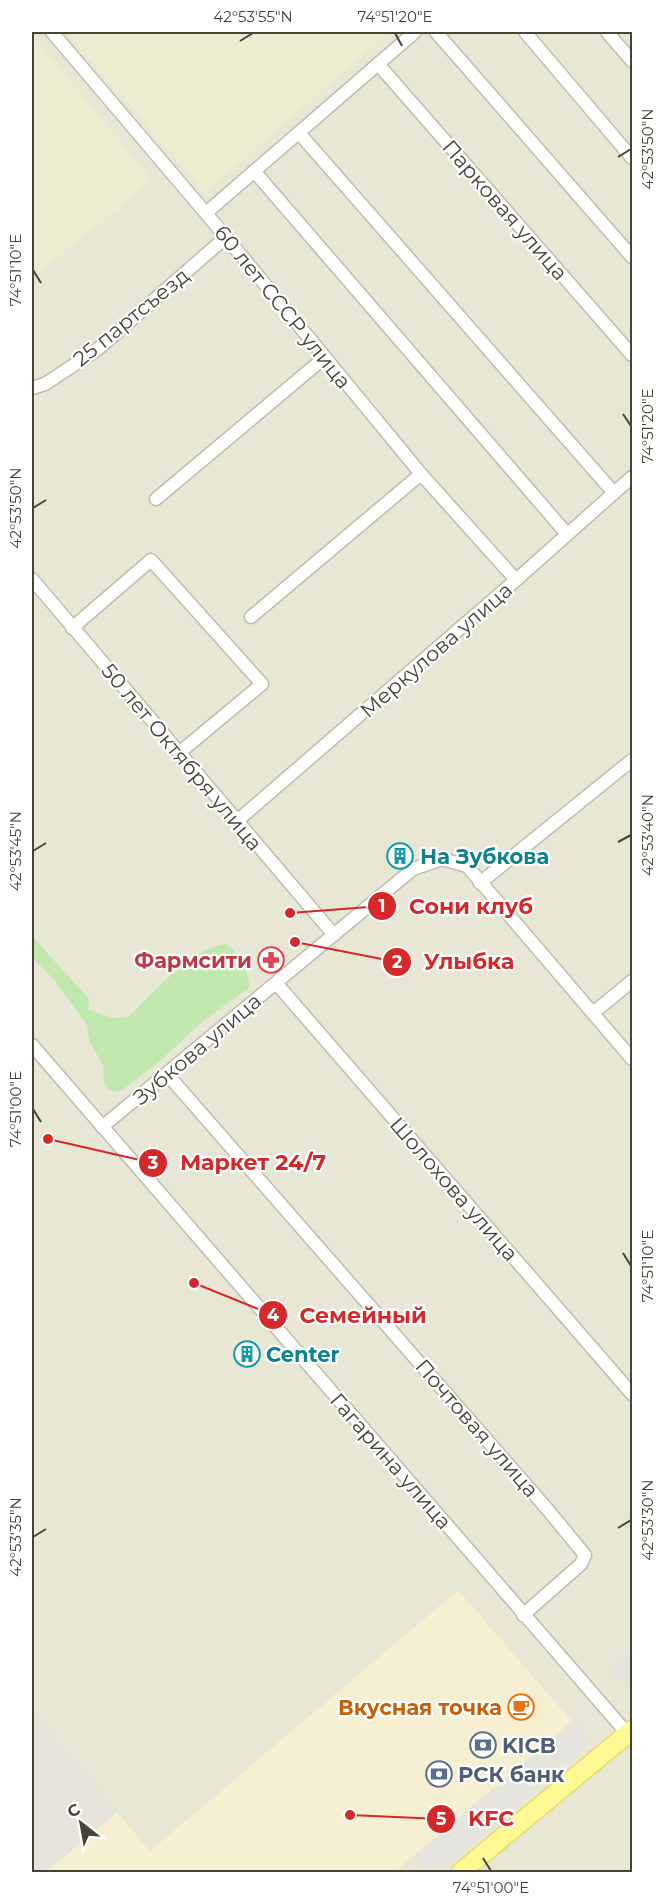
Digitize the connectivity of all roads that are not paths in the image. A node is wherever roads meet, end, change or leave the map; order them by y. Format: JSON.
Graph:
{"nodes":[{"id":1,"x":52,"y":32,"type":"edge"},
{"id":2,"x":415,"y":32,"type":"edge"},
{"id":3,"x":436,"y":32,"type":"edge"},
{"id":4,"x":525,"y":32,"type":"edge"},
{"id":5,"x":607,"y":32,"type":"edge"},
{"id":6,"x":633,"y":61,"type":"edge"},
{"id":7,"x":378,"y":64,"type":"junction"},
{"id":8,"x":299,"y":133,"type":"junction"},
{"id":9,"x":633,"y":158,"type":"edge"},
{"id":10,"x":254,"y":171,"type":"junction"},
{"id":11,"x":206,"y":213,"type":"junction"},
{"id":12,"x":226,"y":237,"type":"junction"},
{"id":13,"x":633,"y":257,"type":"edge"},
{"id":14,"x":633,"y":355,"type":"edge"},
{"id":15,"x":324,"y":358,"type":"junction"},
{"id":16,"x":32,"y":388,"type":"edge"},
{"id":17,"x":421,"y":474,"type":"junction"},
{"id":18,"x":633,"y":477,"type":"edge"},
{"id":19,"x":614,"y":493,"type":"junction"},
{"id":20,"x":156,"y":499,"type":"dead end"},
{"id":21,"x":567,"y":534,"type":"junction"},
{"id":22,"x":32,"y":579,"type":"edge"},
{"id":23,"x":516,"y":580,"type":"junction"},
{"id":24,"x":251,"y":617,"type":"dead end"},
{"id":25,"x":72,"y":628,"type":"junction"},
{"id":26,"x":179,"y":753,"type":"junction"},
{"id":27,"x":633,"y":760,"type":"edge"},
{"id":28,"x":237,"y":821,"type":"junction"},
{"id":29,"x":480,"y":882,"type":"junction"},
{"id":30,"x":334,"y":935,"type":"junction"},
{"id":31,"x":633,"y":981,"type":"edge"},
{"id":32,"x":276,"y":983,"type":"junction"},
{"id":33,"x":593,"y":1013,"type":"junction"},
{"id":34,"x":32,"y":1045,"type":"edge"},
{"id":35,"x":633,"y":1059,"type":"edge"},
{"id":36,"x":167,"y":1074,"type":"junction"},
{"id":37,"x":102,"y":1127,"type":"junction"},
{"id":38,"x":633,"y":1394,"type":"edge"},
{"id":39,"x":523,"y":1615,"type":"junction"},
{"id":40,"x":631,"y":1735,"type":"edge"},
{"id":41,"x":461,"y":1872,"type":"edge"}],
"edges":[{"from":1,"to":11,"type":"street","name":"60 лет СССР улица"},
{"from":2,"to":7,"type":"street"},
{"from":3,"to":13,"type":"street"},
{"from":4,"to":9,"type":"street"},
{"from":5,"to":6,"type":"street"},
{"from":7,"to":8,"type":"street"},
{"from":7,"to":14,"type":"street","name":"Парковая улица"},
{"from":8,"to":10,"type":"street"},
{"from":8,"to":19,"type":"street"},
{"from":10,"to":11,"type":"street"},
{"from":10,"to":21,"type":"street"},
{"from":11,"to":12,"type":"street","name":"60 лет СССР улица"},
{"from":12,"to":15,"type":"street","name":"60 лет СССР улица"},
{"from":12,"to":16,"type":"street","name":"25 партсъезд"},
{"from":15,"to":17,"type":"street","name":"60 лет СССР улица"},
{"from":15,"to":20,"type":"street"},
{"from":17,"to":23,"type":"street","name":"60 лет СССР улица"},
{"from":17,"to":24,"type":"street"},
{"from":18,"to":19,"type":"street","name":"Меркулова улица"},
{"from":19,"to":21,"type":"street","name":"Меркулова улица"},
{"from":21,"to":23,"type":"street","name":"Меркулова улица"},
{"from":22,"to":25,"type":"street","name":"50 лет Октября улица"},
{"from":23,"to":28,"type":"street","name":"Меркулова улица"},
{"from":25,"to":26,"type":"street","name":"50 лет Октября улица"},
{"from":25,"to":26,"type":"street"},
{"from":26,"to":28,"type":"street","name":"50 лет Октября улица"},
{"from":27,"to":29,"type":"street"},
{"from":28,"to":30,"type":"street","name":"50 лет Октября улица"},
{"from":29,"to":30,"type":"street","name":"Зубкова улица"},
{"from":29,"to":33,"type":"street","name":"Зубкова улица"},
{"from":30,"to":32,"type":"street","name":"Зубкова улица"},
{"from":31,"to":33,"type":"street"},
{"from":32,"to":36,"type":"street","name":"Зубкова улица"},
{"from":32,"to":38,"type":"street","name":"Шолохова улица"},
{"from":33,"to":35,"type":"street","name":"Зубкова улица"},
{"from":34,"to":37,"type":"street","name":"Гагарина улица"},
{"from":36,"to":37,"type":"street","name":"Зубкова улица"},
{"from":36,"to":39,"type":"street","name":"Почтовая улица"},
{"from":37,"to":39,"type":"street","name":"Гагарина улица"},
{"from":39,"to":40,"type":"street","name":"Гагарина улица"},
{"from":40,"to":41,"type":"main road"}]}
